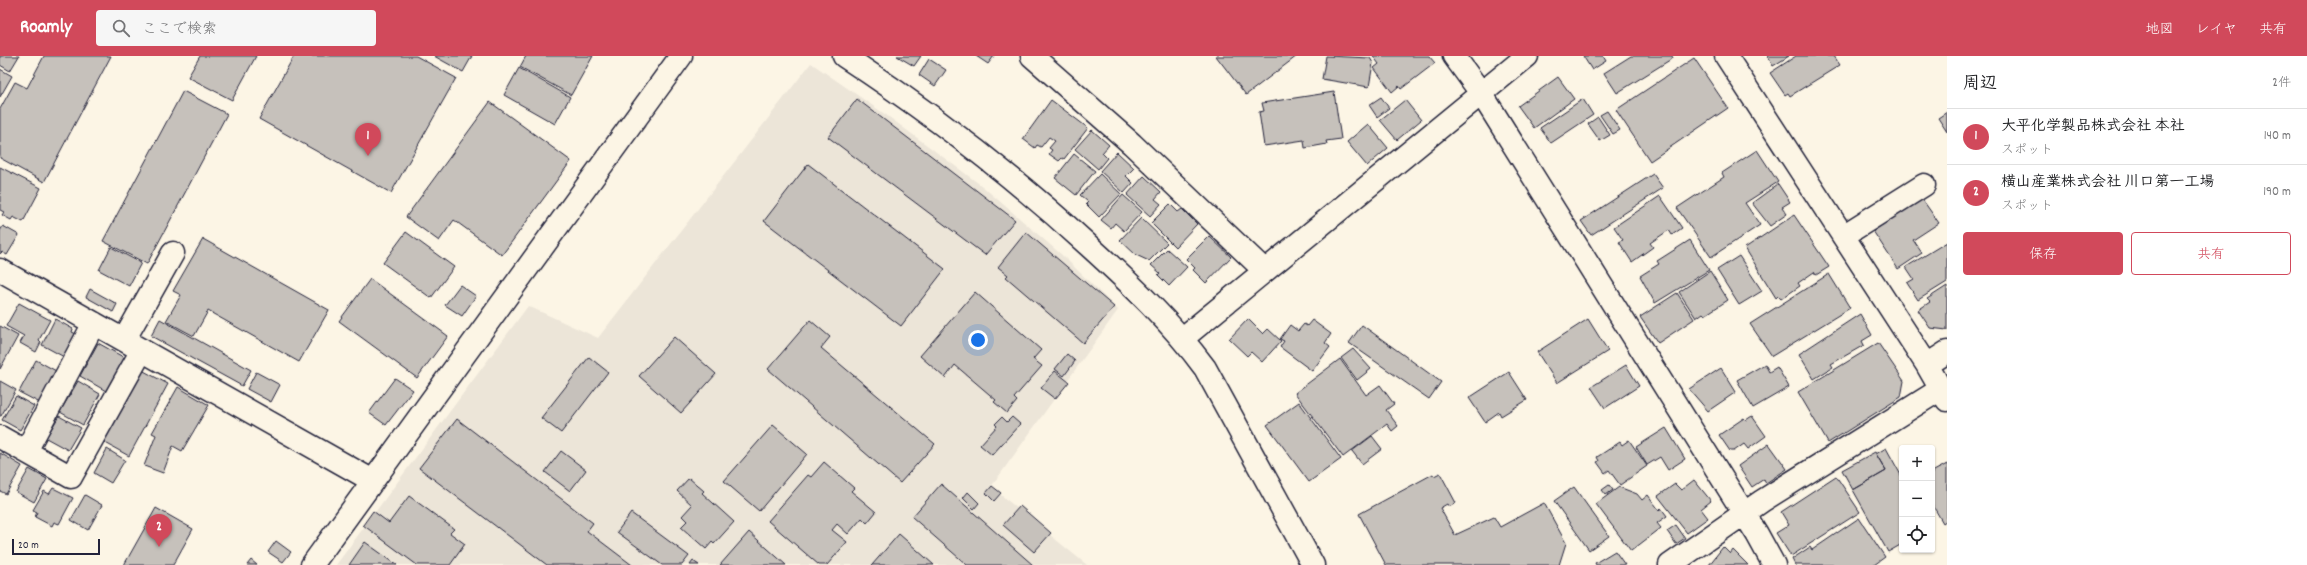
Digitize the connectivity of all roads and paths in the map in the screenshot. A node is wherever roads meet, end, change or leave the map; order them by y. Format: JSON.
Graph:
{"nodes":[{"id":1,"x":681,"y":56,"type":"edge"},
{"id":2,"x":844,"y":56,"type":"edge"},
{"id":3,"x":1032,"y":56,"type":"edge"},
{"id":4,"x":1454,"y":56,"type":"edge"},
{"id":5,"x":1527,"y":56,"type":"edge"},
{"id":6,"x":1726,"y":56,"type":"edge"},
{"id":7,"x":1481,"y":93,"type":"junction"},
{"id":8,"x":1924,"y":185,"type":"dead end"},
{"id":9,"x":1843,"y":236,"type":"junction"},
{"id":10,"x":173,"y":253,"type":"dead end"},
{"id":11,"x":0,"y":270,"type":"edge"},
{"id":12,"x":1264,"y":270,"type":"junction"},
{"id":13,"x":94,"y":323,"type":"junction"},
{"id":14,"x":1183,"y":338,"type":"junction"},
{"id":15,"x":133,"y":345,"type":"junction"},
{"id":16,"x":1947,"y":352,"type":"edge"},
{"id":17,"x":1927,"y":365,"type":"junction"},
{"id":18,"x":1944,"y":394,"type":"edge"},
{"id":19,"x":0,"y":437,"type":"edge"},
{"id":20,"x":26,"y":451,"type":"junction"},
{"id":21,"x":373,"y":481,"type":"junction"},
{"id":22,"x":1744,"y":514,"type":"junction"},
{"id":23,"x":312,"y":565,"type":"edge"},
{"id":24,"x":1313,"y":565,"type":"edge"},
{"id":25,"x":1670,"y":565,"type":"edge"},
{"id":26,"x":1774,"y":565,"type":"edge"}],
"edges":[{"from":1,"to":21,"type":"street"},
{"from":2,"to":14,"type":"street"},
{"from":3,"to":12,"type":"street"},
{"from":4,"to":7,"type":"street"},
{"from":5,"to":7,"type":"street"},
{"from":6,"to":9,"type":"street"},
{"from":7,"to":12,"type":"street"},
{"from":7,"to":22,"type":"street"},
{"from":8,"to":9,"type":"street"},
{"from":9,"to":17,"type":"street"},
{"from":10,"to":15,"type":"street"},
{"from":11,"to":13,"type":"street"},
{"from":12,"to":14,"type":"street"},
{"from":13,"to":15,"type":"street"},
{"from":13,"to":20,"type":"street"},
{"from":14,"to":24,"type":"street"},
{"from":15,"to":20,"type":"street"},
{"from":15,"to":21,"type":"street"},
{"from":16,"to":17,"type":"street"},
{"from":17,"to":18,"type":"street"},
{"from":18,"to":22,"type":"street"},
{"from":19,"to":20,"type":"street"},
{"from":21,"to":23,"type":"street"},
{"from":22,"to":25,"type":"street"},
{"from":22,"to":26,"type":"street"}]}
